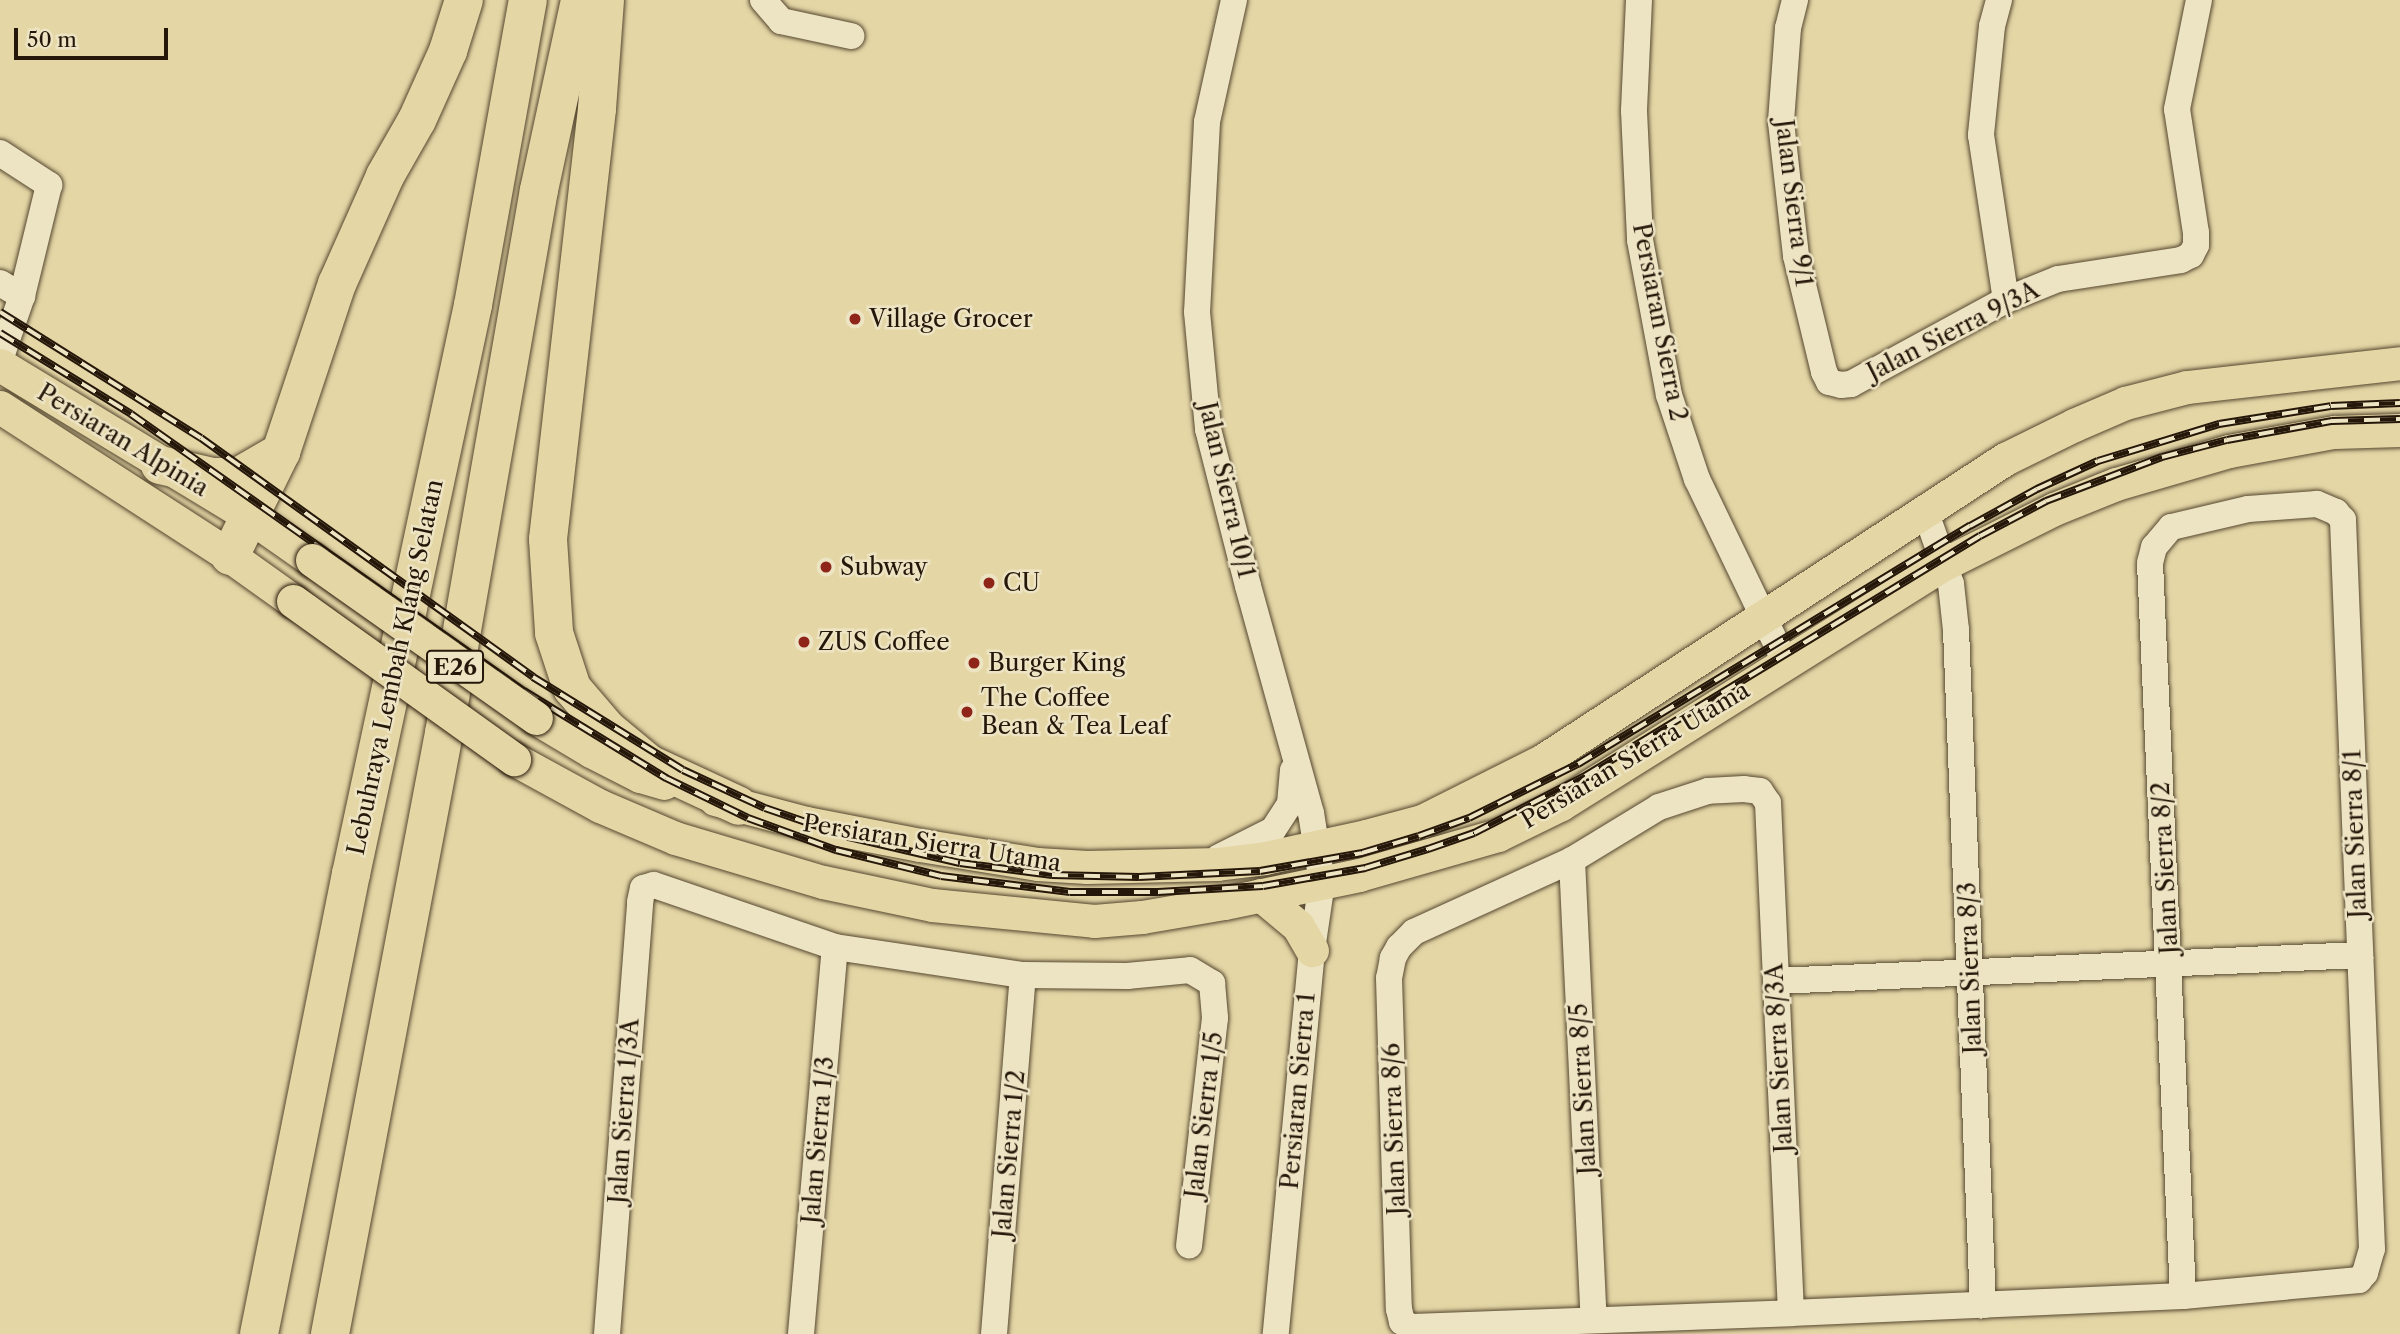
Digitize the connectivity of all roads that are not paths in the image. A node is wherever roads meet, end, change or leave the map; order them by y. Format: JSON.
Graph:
{"nodes":[{"id":1,"x":464,"y":0,"type":"edge"},
{"id":2,"x":528,"y":0,"type":"edge"},
{"id":3,"x":580,"y":0,"type":"edge"},
{"id":4,"x":605,"y":0,"type":"edge"},
{"id":5,"x":763,"y":0,"type":"edge"},
{"id":6,"x":1234,"y":0,"type":"edge"},
{"id":7,"x":1639,"y":0,"type":"edge"},
{"id":8,"x":1795,"y":0,"type":"edge"},
{"id":9,"x":1998,"y":0,"type":"edge"},
{"id":10,"x":2199,"y":0,"type":"edge"},
{"id":11,"x":850,"y":36,"type":"dead end"},
{"id":12,"x":0,"y":153,"type":"edge"},
{"id":13,"x":11,"y":289,"type":"edge"},
{"id":14,"x":2006,"y":300,"type":"junction"},
{"id":15,"x":0,"y":360,"type":"edge"},
{"id":16,"x":2400,"y":363,"type":"edge"},
{"id":17,"x":0,"y":365,"type":"edge"},
{"id":18,"x":1850,"y":384,"type":"joint"},
{"id":19,"x":0,"y":407,"type":"edge"},
{"id":20,"x":2400,"y":430,"type":"edge"},
{"id":21,"x":281,"y":452,"type":"junction"},
{"id":22,"x":160,"y":465,"type":"junction"},
{"id":23,"x":2248,"y":509,"type":"joint"},
{"id":24,"x":1926,"y":513,"type":"junction"},
{"id":25,"x":248,"y":515,"type":"junction"},
{"id":26,"x":230,"y":556,"type":"junction"},
{"id":27,"x":313,"y":560,"type":"joint"},
{"id":28,"x":1944,"y":564,"type":"junction"},
{"id":29,"x":293,"y":601,"type":"joint"},
{"id":30,"x":1764,"y":618,"type":"junction"},
{"id":31,"x":1786,"y":664,"type":"junction"},
{"id":32,"x":1292,"y":751,"type":"junction"},
{"id":33,"x":738,"y":806,"type":"junction"},
{"id":34,"x":1317,"y":849,"type":"junction"},
{"id":35,"x":1572,"y":860,"type":"junction"},
{"id":36,"x":1201,"y":864,"type":"junction"},
{"id":37,"x":1322,"y":882,"type":"junction"},
{"id":38,"x":1261,"y":895,"type":"junction"},
{"id":39,"x":835,"y":947,"type":"junction"},
{"id":40,"x":1311,"y":950,"type":"junction"},
{"id":41,"x":2360,"y":955,"type":"junction"},
{"id":42,"x":2170,"y":964,"type":"junction"},
{"id":43,"x":1970,"y":972,"type":"junction"},
{"id":44,"x":1023,"y":975,"type":"junction"},
{"id":45,"x":1776,"y":981,"type":"junction"},
{"id":46,"x":1189,"y":1247,"type":"dead end"},
{"id":47,"x":2183,"y":1296,"type":"junction"},
{"id":48,"x":1983,"y":1305,"type":"junction"},
{"id":49,"x":1791,"y":1313,"type":"junction"},
{"id":50,"x":1594,"y":1319,"type":"junction"},
{"id":51,"x":259,"y":1334,"type":"edge"},
{"id":52,"x":330,"y":1334,"type":"edge"},
{"id":53,"x":607,"y":1334,"type":"edge"},
{"id":54,"x":802,"y":1334,"type":"edge"},
{"id":55,"x":994,"y":1334,"type":"edge"},
{"id":56,"x":1276,"y":1334,"type":"edge"}],
"edges":[{"from":1,"to":21,"type":"highway"},
{"from":2,"to":51,"type":"highway","name":"Lebuhraya Lembah Klang Selatan","number":"E26"},
{"from":3,"to":52,"type":"highway","number":"E26"},
{"from":4,"to":33,"type":"highway"},
{"from":5,"to":11,"type":"street"},
{"from":6,"to":32,"type":"street","name":"Jalan Sierra 10/1"},
{"from":7,"to":30,"type":"street","name":"Persiaran Sierra 2"},
{"from":8,"to":18,"type":"street","name":"Jalan Sierra 9/1"},
{"from":9,"to":14,"type":"street"},
{"from":10,"to":14,"type":"street","name":"Jalan Sierra 9/3A"},
{"from":12,"to":13,"type":"street"},
{"from":13,"to":15,"type":"street"},
{"from":14,"to":18,"type":"street","name":"Jalan Sierra 9/3A"},
{"from":16,"to":24,"type":"main road","name":"Persiaran Sierra Utama"},
{"from":17,"to":22,"type":"main road","name":"Persiaran Alpinia"},
{"from":19,"to":26,"type":"main road","name":"Persiaran Alpinia"},
{"from":20,"to":28,"type":"main road","name":"Persiaran Sierra Utama"},
{"from":21,"to":22,"type":"highway"},
{"from":21,"to":25,"type":"highway"},
{"from":22,"to":25,"type":"main road","name":"Persiaran Alpinia"},
{"from":23,"to":41,"type":"street","name":"Jalan Sierra 8/1"},
{"from":23,"to":42,"type":"street","name":"Jalan Sierra 8/2"},
{"from":24,"to":28,"type":"street","name":"Jalan Sierra 8/3"},
{"from":24,"to":30,"type":"main road","name":"Persiaran Sierra Utama"},
{"from":25,"to":26,"type":"highway"},
{"from":25,"to":27,"type":"main road","name":"Persiaran Alpinia"},
{"from":26,"to":29,"type":"main road","name":"Persiaran Alpinia"},
{"from":27,"to":33,"type":"main road","name":"Persiaran Sierra Utama","bridge":true},
{"from":28,"to":31,"type":"main road","name":"Persiaran Sierra Utama"},
{"from":28,"to":43,"type":"street","name":"Jalan Sierra 8/3"},
{"from":29,"to":38,"type":"main road","name":"Persiaran Sierra Utama","bridge":true},
{"from":30,"to":31,"type":"street","name":"Persiaran Sierra 2"},
{"from":30,"to":34,"type":"main road","name":"Persiaran Sierra Utama"},
{"from":31,"to":37,"type":"main road","name":"Persiaran Sierra Utama"},
{"from":32,"to":34,"type":"street","name":"Jalan Sierra 10/1"},
{"from":32,"to":36,"type":"street"},
{"from":33,"to":36,"type":"main road","name":"Persiaran Sierra Utama"},
{"from":34,"to":36,"type":"main road","name":"Persiaran Sierra Utama"},
{"from":34,"to":37,"type":"street","name":"Persiaran Sierra 1"},
{"from":35,"to":45,"type":"street","name":"Jalan Sierra 8/3A"},
{"from":35,"to":50,"type":"street","name":"Jalan Sierra 8/5"},
{"from":35,"to":50,"type":"street","name":"Jalan Sierra 8/6"},
{"from":37,"to":38,"type":"main road","name":"Persiaran Sierra Utama"},
{"from":37,"to":40,"type":"street","name":"Persiaran Sierra 1"},
{"from":38,"to":40,"type":"main road"},
{"from":39,"to":44,"type":"street"},
{"from":39,"to":53,"type":"street","name":"Jalan Sierra 1/3A"},
{"from":39,"to":54,"type":"street","name":"Jalan Sierra 1/3"},
{"from":40,"to":56,"type":"street","name":"Persiaran Sierra 1"},
{"from":41,"to":42,"type":"street"},
{"from":41,"to":47,"type":"street","name":"Jalan Sierra 8/1"},
{"from":42,"to":43,"type":"street"},
{"from":42,"to":47,"type":"street","name":"Jalan Sierra 8/2"},
{"from":43,"to":45,"type":"street"},
{"from":43,"to":48,"type":"street","name":"Jalan Sierra 8/3"},
{"from":44,"to":46,"type":"street","name":"Jalan Sierra 1/5"},
{"from":44,"to":55,"type":"street","name":"Jalan Sierra 1/2"},
{"from":45,"to":49,"type":"street","name":"Jalan Sierra 8/3A"},
{"from":47,"to":48,"type":"street"},
{"from":48,"to":49,"type":"street"},
{"from":49,"to":50,"type":"street"}]}
